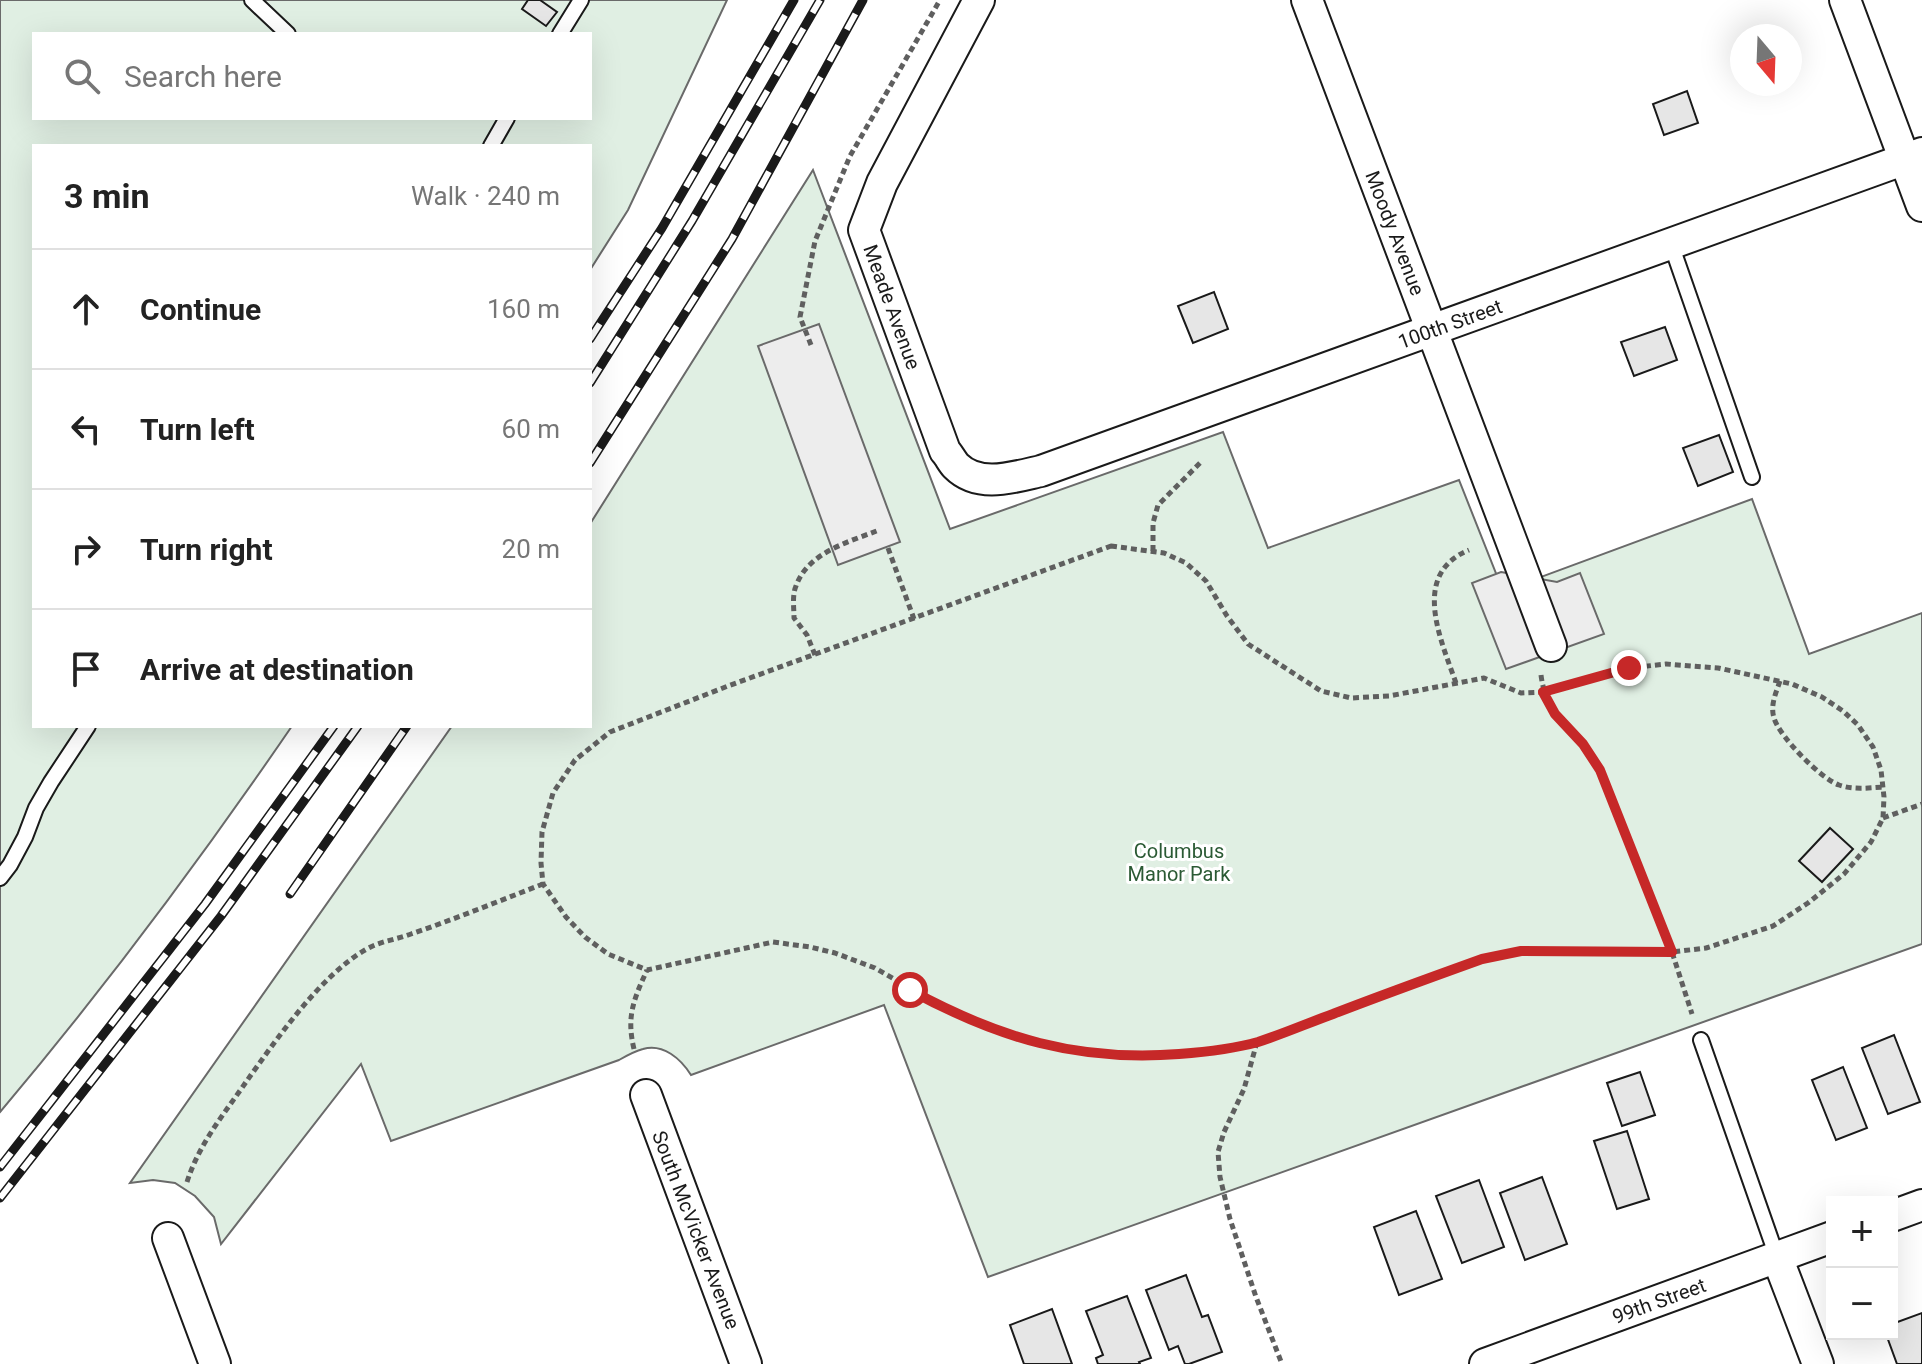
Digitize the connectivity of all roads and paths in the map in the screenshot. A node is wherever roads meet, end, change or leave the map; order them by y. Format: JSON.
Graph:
{"nodes":[{"id":1,"x":252,"y":0,"type":"edge"},
{"id":2,"x":581,"y":0,"type":"edge"},
{"id":3,"x":979,"y":0,"type":"edge"},
{"id":4,"x":1307,"y":0,"type":"edge"},
{"id":5,"x":1845,"y":0,"type":"edge"},
{"id":6,"x":286,"y":32,"type":"edge"},
{"id":7,"x":561,"y":32,"type":"edge"},
{"id":8,"x":506,"y":120,"type":"edge"},
{"id":9,"x":492,"y":144,"type":"edge"},
{"id":10,"x":1913,"y":156,"type":"edge"},
{"id":11,"x":1922,"y":206,"type":"edge"},
{"id":12,"x":1671,"y":244,"type":"junction"},
{"id":13,"x":1432,"y":331,"type":"junction"},
{"id":14,"x":1200,"y":463,"type":"dead end"},
{"id":15,"x":1752,"y":477,"type":"dead end"},
{"id":16,"x":975,"y":479,"type":"joint"},
{"id":17,"x":879,"y":530,"type":"dead end"},
{"id":18,"x":888,"y":548,"type":"dead end"},
{"id":19,"x":1469,"y":550,"type":"dead end"},
{"id":20,"x":1153,"y":551,"type":"junction"},
{"id":21,"x":914,"y":619,"type":"junction"},
{"id":22,"x":815,"y":655,"type":"junction"},
{"id":23,"x":1546,"y":660,"type":"joint"},
{"id":24,"x":1780,"y":681,"type":"junction"},
{"id":25,"x":1456,"y":683,"type":"junction"},
{"id":26,"x":1543,"y":692,"type":"junction"},
{"id":27,"x":87,"y":728,"type":"edge"},
{"id":28,"x":1883,"y":787,"type":"junction"},
{"id":29,"x":1922,"y":804,"type":"edge"},
{"id":30,"x":1883,"y":818,"type":"junction"},
{"id":31,"x":0,"y":878,"type":"edge"},
{"id":32,"x":543,"y":884,"type":"junction"},
{"id":33,"x":1672,"y":952,"type":"junction"},
{"id":34,"x":647,"y":970,"type":"junction"},
{"id":35,"x":1692,"y":1014,"type":"dead end"},
{"id":36,"x":1701,"y":1040,"type":"dead end"},
{"id":37,"x":1257,"y":1042,"type":"junction"},
{"id":38,"x":634,"y":1049,"type":"dead end"},
{"id":39,"x":646,"y":1095,"type":"dead end"},
{"id":40,"x":187,"y":1182,"type":"dead end"},
{"id":41,"x":1922,"y":1205,"type":"edge"},
{"id":42,"x":1898,"y":1214,"type":"edge"},
{"id":43,"x":168,"y":1238,"type":"dead end"},
{"id":44,"x":1826,"y":1239,"type":"edge"},
{"id":45,"x":1777,"y":1257,"type":"junction"},
{"id":46,"x":215,"y":1364,"type":"edge"},
{"id":47,"x":746,"y":1364,"type":"edge"},
{"id":48,"x":1282,"y":1364,"type":"edge"},
{"id":49,"x":1485,"y":1364,"type":"edge"},
{"id":50,"x":1818,"y":1364,"type":"edge"}],
"edges":[{"from":1,"to":6,"type":"lane"},
{"from":2,"to":7,"type":"lane"},
{"from":3,"to":16,"type":"street","name":"Meade Avenue"},
{"from":4,"to":13,"type":"street","name":"Moody Avenue"},
{"from":5,"to":10,"type":"street"},
{"from":8,"to":9,"type":"lane"},
{"from":10,"to":11,"type":"street"},
{"from":10,"to":12,"type":"street","name":"100th Street"},
{"from":12,"to":13,"type":"street","name":"100th Street"},
{"from":12,"to":15,"type":"lane"},
{"from":13,"to":16,"type":"street","name":"100th Street"},
{"from":13,"to":23,"type":"street","name":"Moody Avenue"},
{"from":14,"to":20,"type":"path"},
{"from":17,"to":22,"type":"path"},
{"from":18,"to":21,"type":"path"},
{"from":19,"to":25,"type":"path"},
{"from":20,"to":21,"type":"path"},
{"from":20,"to":25,"type":"path"},
{"from":21,"to":22,"type":"path"},
{"from":22,"to":32,"type":"path"},
{"from":23,"to":26,"type":"path"},
{"from":24,"to":26,"type":"path"},
{"from":24,"to":28,"type":"path"},
{"from":24,"to":28,"type":"path"},
{"from":25,"to":26,"type":"path"},
{"from":26,"to":33,"type":"path"},
{"from":27,"to":31,"type":"lane"},
{"from":28,"to":30,"type":"path"},
{"from":29,"to":30,"type":"path"},
{"from":30,"to":33,"type":"path"},
{"from":32,"to":34,"type":"path"},
{"from":32,"to":40,"type":"path"},
{"from":33,"to":35,"type":"path"},
{"from":33,"to":37,"type":"path"},
{"from":34,"to":37,"type":"path"},
{"from":34,"to":38,"type":"path"},
{"from":36,"to":45,"type":"lane"},
{"from":37,"to":48,"type":"path"},
{"from":39,"to":47,"type":"street","name":"South McVicker Avenue"},
{"from":41,"to":42,"type":"street"},
{"from":43,"to":46,"type":"street"},
{"from":44,"to":45,"type":"street","name":"99th Street"},
{"from":45,"to":49,"type":"street","name":"99th Street"},
{"from":45,"to":50,"type":"street"}]}
